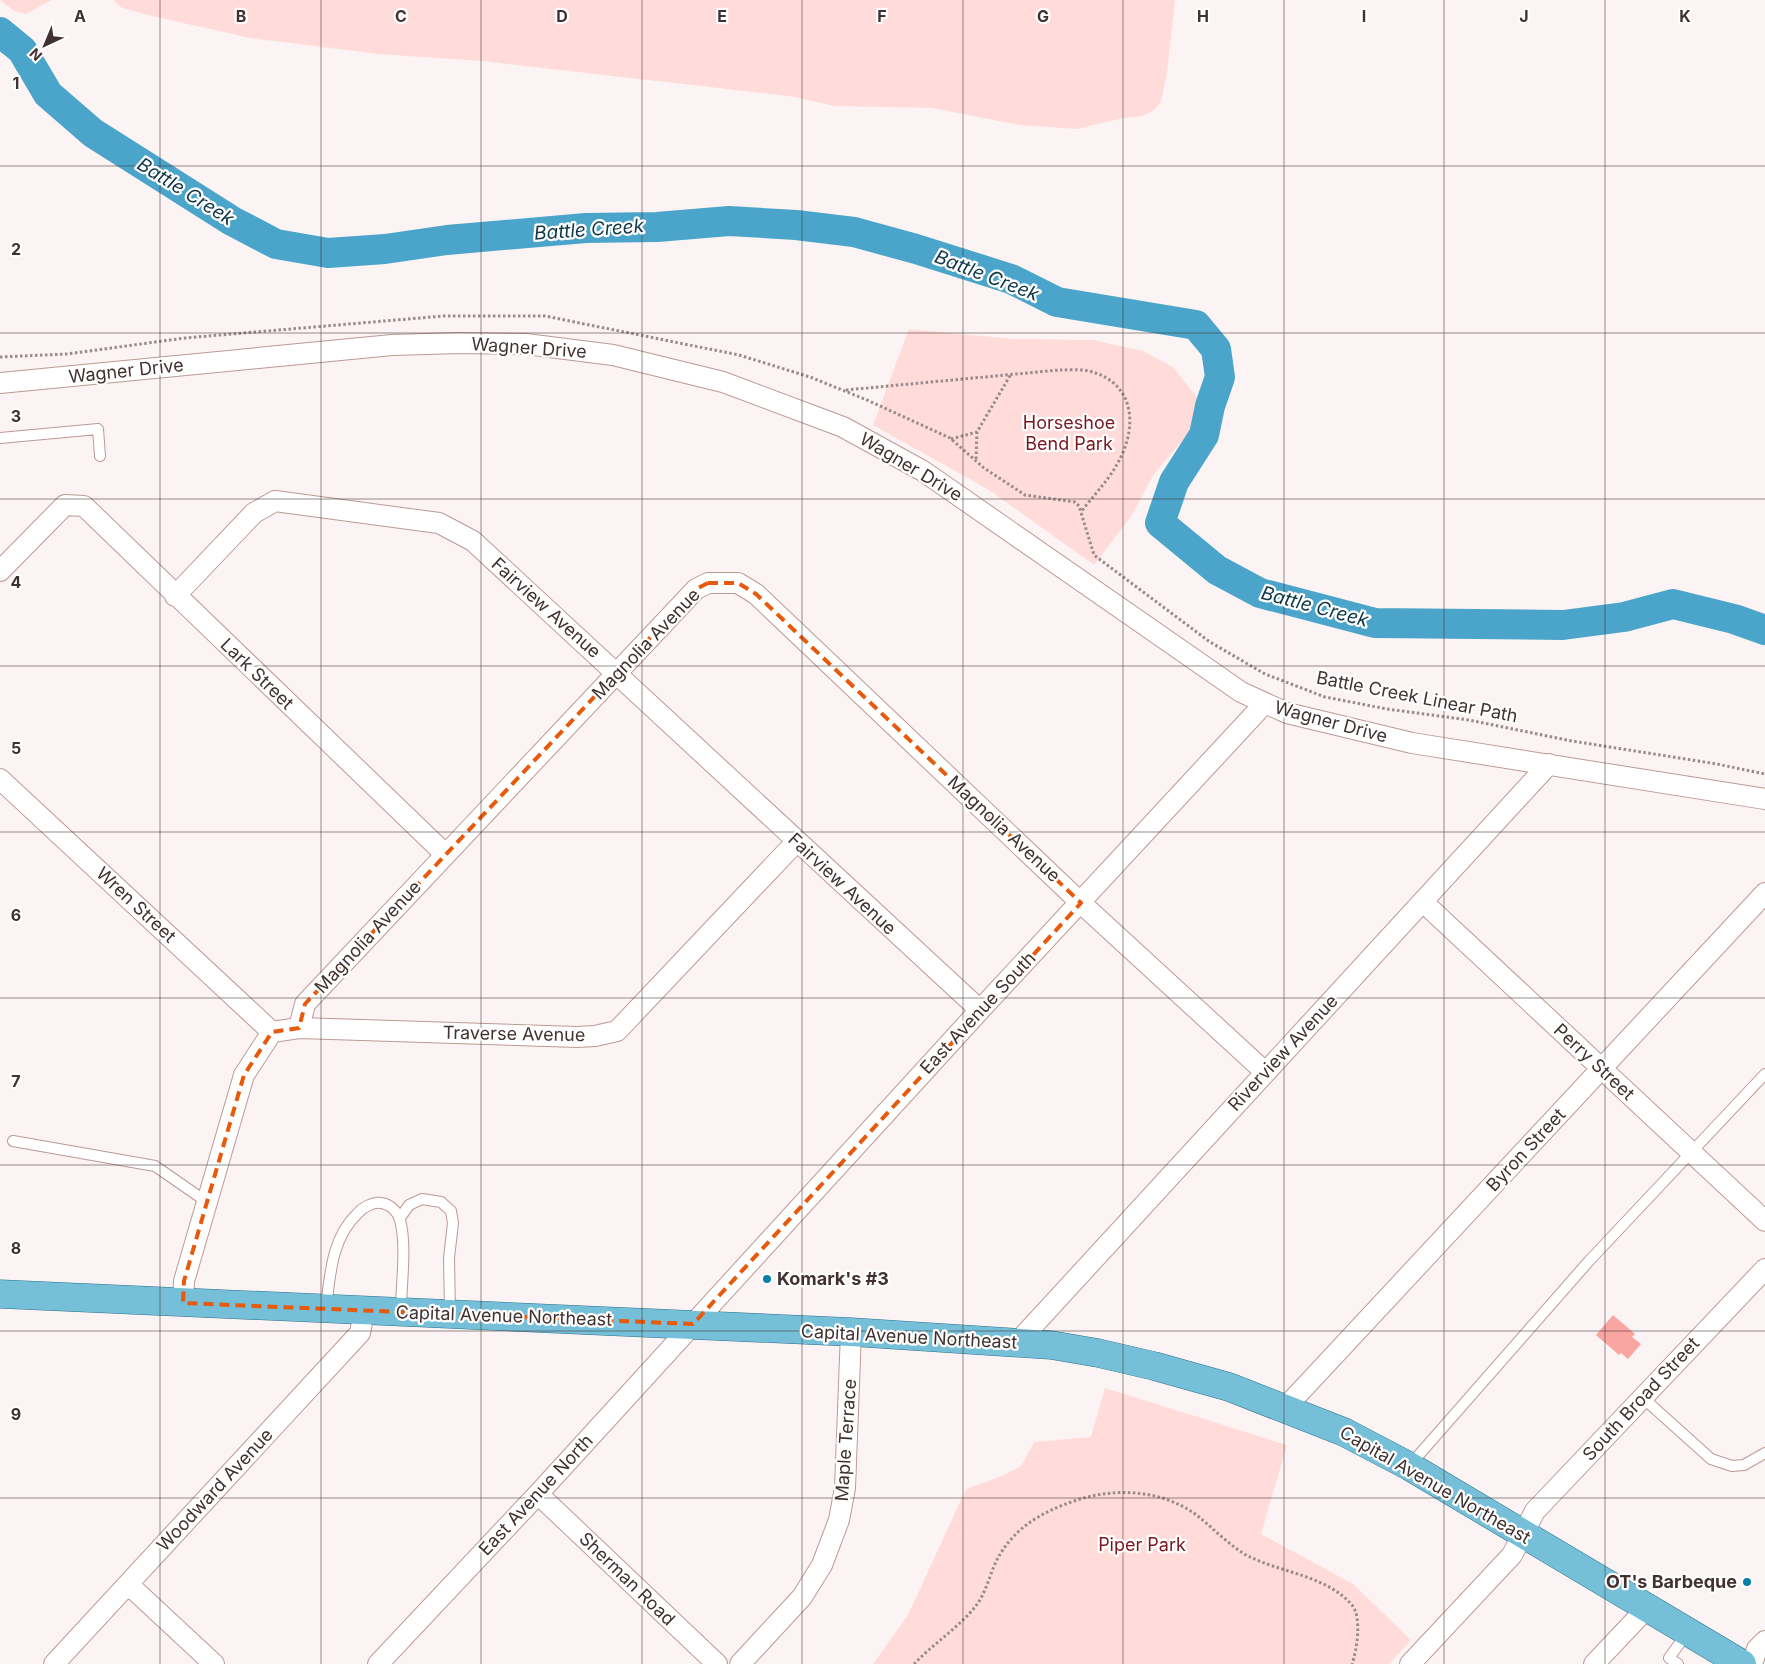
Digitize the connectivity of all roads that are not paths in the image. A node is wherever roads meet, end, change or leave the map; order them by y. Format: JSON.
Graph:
{"nodes":[{"id":1,"x":0,"y":383,"type":"edge"},
{"id":2,"x":0,"y":438,"type":"edge"},
{"id":3,"x":100,"y":456,"type":"dead end"},
{"id":4,"x":0,"y":571,"type":"edge"},
{"id":5,"x":175,"y":596,"type":"junction"},
{"id":6,"x":617,"y":673,"type":"junction"},
{"id":7,"x":1264,"y":704,"type":"junction"},
{"id":8,"x":1549,"y":764,"type":"junction"},
{"id":9,"x":0,"y":779,"type":"edge"},
{"id":10,"x":1765,"y":799,"type":"edge"},
{"id":11,"x":796,"y":842,"type":"junction"},
{"id":12,"x":445,"y":854,"type":"junction"},
{"id":13,"x":1765,"y":893,"type":"edge"},
{"id":14,"x":1423,"y":902,"type":"junction"},
{"id":15,"x":1081,"y":903,"type":"junction"},
{"id":16,"x":980,"y":1010,"type":"junction"},
{"id":17,"x":299,"y":1028,"type":"junction"},
{"id":18,"x":272,"y":1032,"type":"junction"},
{"id":19,"x":1601,"y":1070,"type":"junction"},
{"id":20,"x":1265,"y":1072,"type":"junction"},
{"id":21,"x":1765,"y":1074,"type":"edge"},
{"id":22,"x":13,"y":1141,"type":"dead end"},
{"id":23,"x":1693,"y":1153,"type":"junction"},
{"id":24,"x":207,"y":1202,"type":"junction"},
{"id":25,"x":400,"y":1218,"type":"junction"},
{"id":26,"x":1765,"y":1221,"type":"edge"},
{"id":27,"x":1765,"y":1269,"type":"edge"},
{"id":28,"x":0,"y":1294,"type":"edge"},
{"id":29,"x":183,"y":1303,"type":"junction"},
{"id":30,"x":326,"y":1309,"type":"junction"},
{"id":31,"x":364,"y":1310,"type":"junction"},
{"id":32,"x":401,"y":1312,"type":"junction"},
{"id":33,"x":450,"y":1314,"type":"junction"},
{"id":34,"x":693,"y":1324,"type":"junction"},
{"id":35,"x":850,"y":1332,"type":"junction"},
{"id":36,"x":1017,"y":1343,"type":"junction"},
{"id":37,"x":1642,"y":1397,"type":"junction"},
{"id":38,"x":1286,"y":1407,"type":"junction"},
{"id":39,"x":1765,"y":1453,"type":"edge"},
{"id":40,"x":1409,"y":1466,"type":"junction"},
{"id":41,"x":538,"y":1494,"type":"junction"},
{"id":42,"x":1523,"y":1535,"type":"junction"},
{"id":43,"x":128,"y":1584,"type":"junction"},
{"id":44,"x":1647,"y":1608,"type":"junction"},
{"id":45,"x":1687,"y":1632,"type":"junction"},
{"id":46,"x":1765,"y":1641,"type":"edge"},
{"id":47,"x":54,"y":1664,"type":"edge"},
{"id":48,"x":214,"y":1664,"type":"edge"},
{"id":49,"x":378,"y":1664,"type":"edge"},
{"id":50,"x":717,"y":1664,"type":"edge"},
{"id":51,"x":740,"y":1664,"type":"edge"},
{"id":52,"x":1410,"y":1664,"type":"edge"},
{"id":53,"x":1594,"y":1664,"type":"edge"},
{"id":54,"x":1678,"y":1664,"type":"edge"},
{"id":55,"x":1742,"y":1664,"type":"edge"},
{"id":56,"x":1752,"y":1664,"type":"edge"}],
"edges":[{"from":1,"to":7,"type":"street","name":"Wagner Drive"},
{"from":2,"to":3,"type":"lane"},
{"from":4,"to":5,"type":"street","name":"Lark Street"},
{"from":5,"to":6,"type":"street","name":"Fairview Avenue"},
{"from":5,"to":12,"type":"street","name":"Lark Street"},
{"from":6,"to":11,"type":"street","name":"Fairview Avenue"},
{"from":6,"to":12,"type":"street","name":"Magnolia Avenue"},
{"from":6,"to":15,"type":"street","name":"Magnolia Avenue"},
{"from":7,"to":8,"type":"street","name":"Wagner Drive"},
{"from":7,"to":15,"type":"street","name":"East Avenue South"},
{"from":8,"to":10,"type":"street","name":"Wagner Drive"},
{"from":8,"to":14,"type":"street","name":"Riverview Avenue"},
{"from":9,"to":18,"type":"street","name":"Wren Street"},
{"from":11,"to":16,"type":"street","name":"Fairview Avenue"},
{"from":11,"to":17,"type":"street","name":"Traverse Avenue"},
{"from":12,"to":17,"type":"street","name":"Magnolia Avenue"},
{"from":13,"to":19,"type":"street","name":"Byron Street"},
{"from":14,"to":19,"type":"street","name":"Perry Street"},
{"from":14,"to":20,"type":"street","name":"Riverview Avenue"},
{"from":15,"to":16,"type":"street","name":"East Avenue South"},
{"from":15,"to":20,"type":"street","name":"Magnolia Avenue"},
{"from":16,"to":34,"type":"street","name":"East Avenue South"},
{"from":17,"to":18,"type":"street"},
{"from":18,"to":24,"type":"street"},
{"from":19,"to":23,"type":"street","name":"Perry Street"},
{"from":19,"to":38,"type":"street","name":"Byron Street"},
{"from":20,"to":36,"type":"street","name":"Riverview Avenue"},
{"from":21,"to":23,"type":"lane"},
{"from":22,"to":24,"type":"lane"},
{"from":23,"to":26,"type":"street","name":"Perry Street"},
{"from":23,"to":40,"type":"lane"},
{"from":24,"to":29,"type":"street"},
{"from":25,"to":30,"type":"lane"},
{"from":25,"to":32,"type":"lane"},
{"from":25,"to":33,"type":"lane"},
{"from":27,"to":37,"type":"street","name":"South Broad Street"},
{"from":28,"to":29,"type":"main road","name":"Capital Avenue Northeast"},
{"from":29,"to":30,"type":"main road","name":"Capital Avenue Northeast"},
{"from":30,"to":31,"type":"main road","name":"Capital Avenue Northeast"},
{"from":31,"to":32,"type":"main road","name":"Capital Avenue Northeast"},
{"from":31,"to":43,"type":"street","name":"Woodward Avenue"},
{"from":32,"to":33,"type":"main road","name":"Capital Avenue Northeast"},
{"from":33,"to":34,"type":"main road","name":"Capital Avenue Northeast"},
{"from":34,"to":35,"type":"main road","name":"Capital Avenue Northeast"},
{"from":34,"to":41,"type":"street","name":"East Avenue North"},
{"from":35,"to":36,"type":"main road","name":"Capital Avenue Northeast"},
{"from":35,"to":51,"type":"street","name":"Maple Terrace"},
{"from":36,"to":38,"type":"main road","name":"Capital Avenue Northeast"},
{"from":37,"to":39,"type":"lane"},
{"from":37,"to":42,"type":"street","name":"South Broad Street"},
{"from":38,"to":40,"type":"main road","name":"Capital Avenue Northeast"},
{"from":40,"to":42,"type":"main road","name":"Capital Avenue Northeast"},
{"from":41,"to":49,"type":"street","name":"East Avenue North"},
{"from":41,"to":50,"type":"street","name":"Sherman Road"},
{"from":42,"to":44,"type":"main road","name":"Capital Avenue Northeast"},
{"from":42,"to":52,"type":"street","name":"South Broad Street"},
{"from":43,"to":47,"type":"street","name":"Woodward Avenue"},
{"from":43,"to":48,"type":"street"},
{"from":44,"to":45,"type":"main road","name":"Capital Avenue Northeast"},
{"from":44,"to":53,"type":"street"},
{"from":45,"to":54,"type":"lane"},
{"from":45,"to":55,"type":"main road","name":"Capital Avenue Northeast"},
{"from":46,"to":56,"type":"street"}]}
